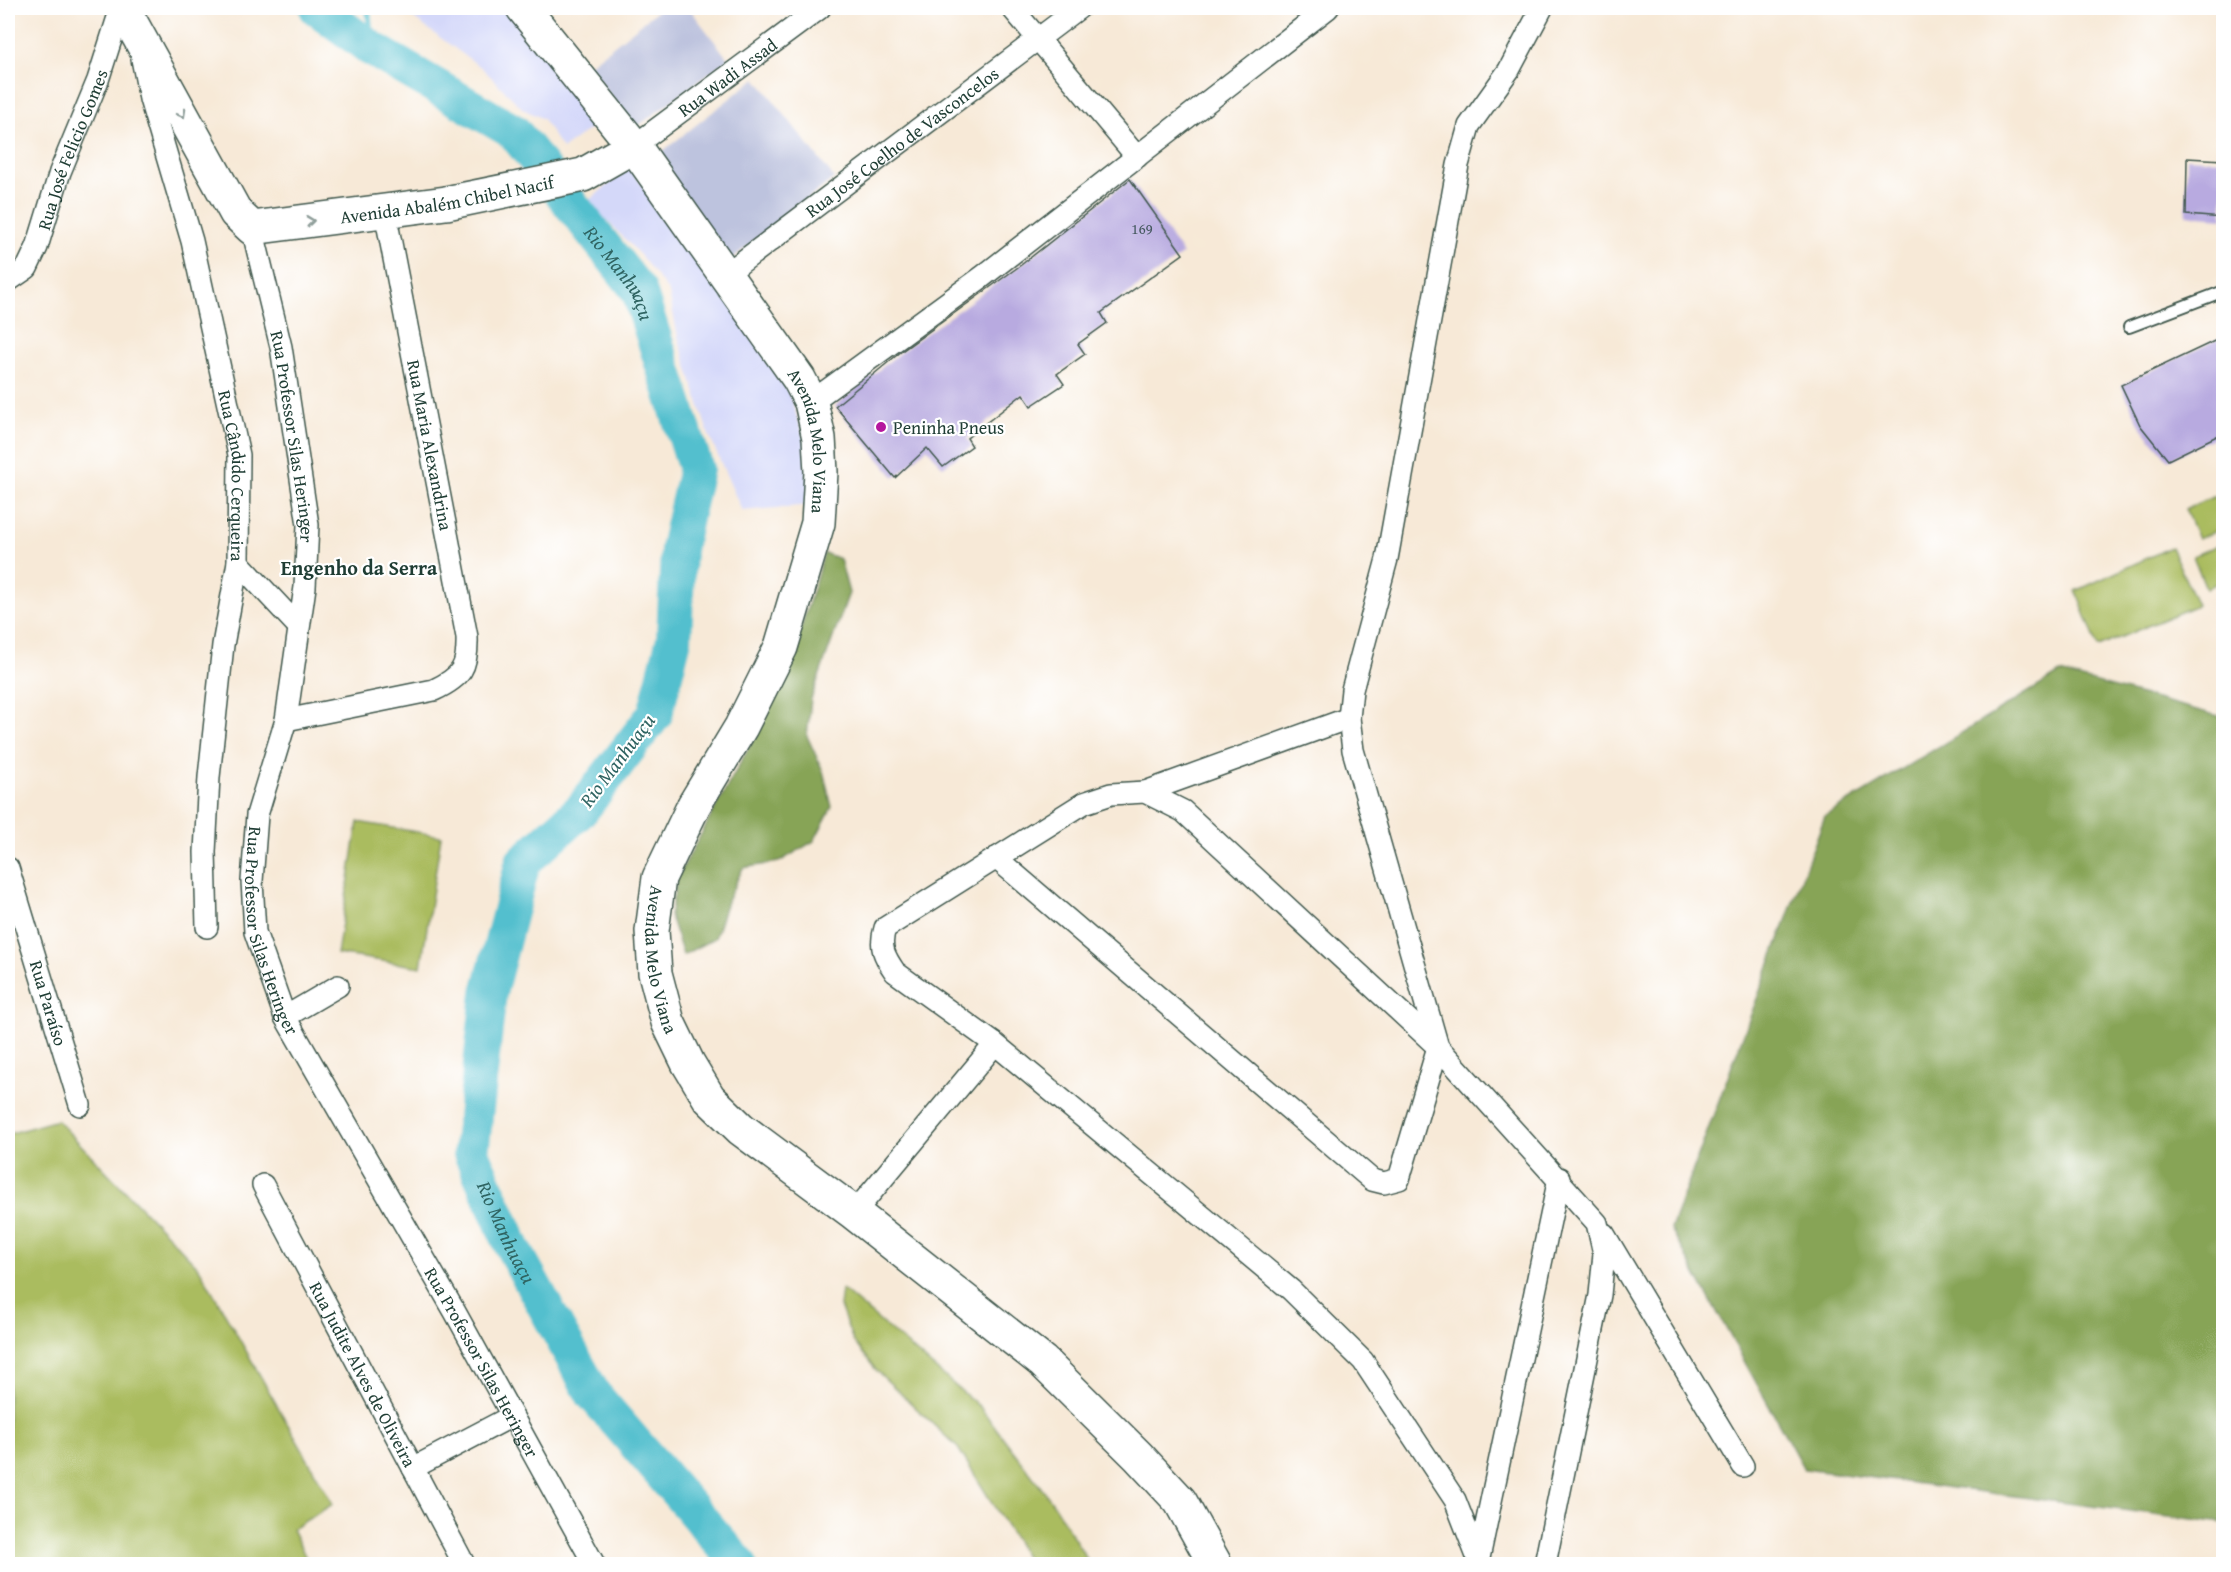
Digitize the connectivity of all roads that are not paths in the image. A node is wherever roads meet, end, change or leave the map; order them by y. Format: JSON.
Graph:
{"nodes":[{"id":1,"x":523,"y":8,"type":"edge"},
{"id":2,"x":820,"y":8,"type":"edge"},
{"id":3,"x":1012,"y":8,"type":"edge"},
{"id":4,"x":1079,"y":8,"type":"edge"},
{"id":5,"x":1328,"y":8,"type":"edge"},
{"id":6,"x":1542,"y":8,"type":"edge"},
{"id":7,"x":127,"y":16,"type":"edge"},
{"id":8,"x":1037,"y":40,"type":"junction"},
{"id":9,"x":634,"y":146,"type":"junction"},
{"id":10,"x":1137,"y":157,"type":"junction"},
{"id":11,"x":385,"y":213,"type":"junction"},
{"id":12,"x":252,"y":228,"type":"junction"},
{"id":13,"x":726,"y":274,"type":"junction"},
{"id":14,"x":8,"y":281,"type":"edge"},
{"id":15,"x":2223,"y":291,"type":"edge"},
{"id":16,"x":2129,"y":327,"type":"dead end"},
{"id":17,"x":811,"y":402,"type":"junction"},
{"id":18,"x":238,"y":562,"type":"junction"},
{"id":19,"x":298,"y":627,"type":"junction"},
{"id":20,"x":1349,"y":718,"type":"junction"},
{"id":21,"x":286,"y":720,"type":"junction"},
{"id":22,"x":1146,"y":792,"type":"junction"},
{"id":23,"x":996,"y":858,"type":"junction"},
{"id":24,"x":8,"y":868,"type":"edge"},
{"id":25,"x":207,"y":927,"type":"dead end"},
{"id":26,"x":339,"y":986,"type":"dead end"},
{"id":27,"x":285,"y":1017,"type":"junction"},
{"id":28,"x":995,"y":1044,"type":"junction"},
{"id":29,"x":1438,"y":1047,"type":"junction"},
{"id":30,"x":80,"y":1105,"type":"dead end"},
{"id":31,"x":1559,"y":1178,"type":"junction"},
{"id":32,"x":263,"y":1185,"type":"dead end"},
{"id":33,"x":854,"y":1213,"type":"junction"},
{"id":34,"x":1598,"y":1223,"type":"junction"},
{"id":35,"x":512,"y":1416,"type":"junction"},
{"id":36,"x":1743,"y":1466,"type":"dead end"},
{"id":37,"x":413,"y":1468,"type":"junction"},
{"id":38,"x":1480,"y":1561,"type":"edge"},
{"id":39,"x":464,"y":1564,"type":"edge"},
{"id":40,"x":594,"y":1564,"type":"edge"},
{"id":41,"x":1215,"y":1564,"type":"edge"},
{"id":42,"x":1545,"y":1564,"type":"edge"}],
"edges":[{"from":1,"to":9,"type":"main road","name":"Avenida Melo Viana"},
{"from":2,"to":9,"type":"street","name":"Rua Wadi Assad"},
{"from":3,"to":8,"type":"street"},
{"from":4,"to":8,"type":"street","name":"Rua José Coelho de Vasconcelos"},
{"from":5,"to":10,"type":"street"},
{"from":6,"to":20,"type":"street"},
{"from":7,"to":12,"type":"main road","one_way":true},
{"from":7,"to":14,"type":"street","name":"Rua José Felicio Gomes"},
{"from":7,"to":18,"type":"street","name":"Rua Cândido Cerqueira"},
{"from":8,"to":10,"type":"street"},
{"from":8,"to":13,"type":"street","name":"Rua José Coelho de Vasconcelos"},
{"from":9,"to":11,"type":"main road","name":"Avenida Abalém Chibel Nacif"},
{"from":9,"to":13,"type":"main road","name":"Avenida Melo Viana"},
{"from":10,"to":17,"type":"street"},
{"from":12,"to":11,"type":"main road","name":"Avenida Abalém Chibel Nacif","one_way":true},
{"from":11,"to":21,"type":"street","name":"Rua Maria Alexandrina"},
{"from":12,"to":19,"type":"street","name":"Rua Professor Silas Heringer"},
{"from":13,"to":17,"type":"main road","name":"Avenida Melo Viana"},
{"from":15,"to":16,"type":"lane"},
{"from":17,"to":33,"type":"main road","name":"Avenida Melo Viana"},
{"from":18,"to":19,"type":"street"},
{"from":18,"to":25,"type":"street","name":"Rua Cândido Cerqueira"},
{"from":19,"to":21,"type":"street","name":"Rua Professor Silas Heringer"},
{"from":20,"to":22,"type":"street"},
{"from":20,"to":29,"type":"street"},
{"from":21,"to":27,"type":"street","name":"Rua Professor Silas Heringer"},
{"from":22,"to":23,"type":"street"},
{"from":22,"to":29,"type":"street"},
{"from":23,"to":28,"type":"street"},
{"from":23,"to":29,"type":"street"},
{"from":24,"to":30,"type":"street","name":"Rua Paraíso"},
{"from":26,"to":27,"type":"street"},
{"from":27,"to":35,"type":"street","name":"Rua Professor Silas Heringer"},
{"from":28,"to":33,"type":"street"},
{"from":28,"to":38,"type":"street"},
{"from":29,"to":31,"type":"street"},
{"from":31,"to":34,"type":"street"},
{"from":31,"to":38,"type":"street"},
{"from":32,"to":37,"type":"street","name":"Rua Judite Alves de Oliveira"},
{"from":33,"to":41,"type":"main road","name":"Avenida Melo Viana"},
{"from":34,"to":36,"type":"street"},
{"from":34,"to":42,"type":"street"},
{"from":35,"to":37,"type":"street"},
{"from":35,"to":40,"type":"street","name":"Rua Professor Silas Heringer"},
{"from":37,"to":39,"type":"street","name":"Rua Judite Alves de Oliveira"}]}
